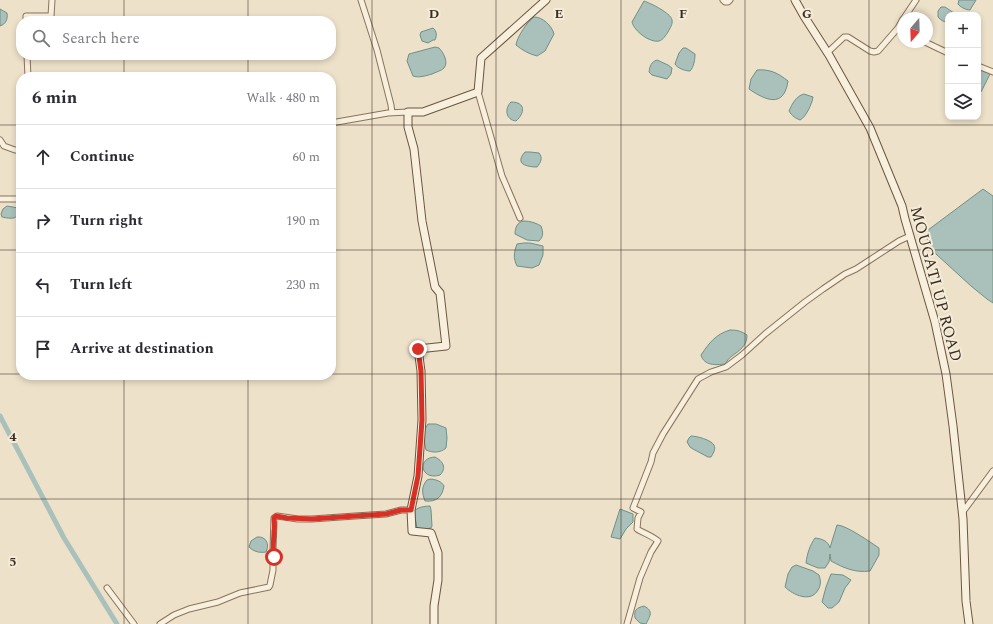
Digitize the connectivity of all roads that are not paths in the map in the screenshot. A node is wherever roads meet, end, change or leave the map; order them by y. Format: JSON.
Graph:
{"nodes":[{"id":1,"x":52,"y":0,"type":"edge"},
{"id":2,"x":360,"y":0,"type":"edge"},
{"id":3,"x":546,"y":0,"type":"edge"},
{"id":4,"x":723,"y":0,"type":"edge"},
{"id":5,"x":730,"y":0,"type":"edge"},
{"id":6,"x":795,"y":0,"type":"edge"},
{"id":7,"x":916,"y":0,"type":"edge"},
{"id":8,"x":907,"y":12,"type":"edge"},
{"id":9,"x":26,"y":16,"type":"edge"},
{"id":10,"x":51,"y":16,"type":"edge"},
{"id":11,"x":51,"y":16,"type":"edge"},
{"id":12,"x":897,"y":29,"type":"edge"},
{"id":13,"x":933,"y":46,"type":"edge"},
{"id":14,"x":945,"y":52,"type":"edge"},
{"id":15,"x":827,"y":53,"type":"junction"},
{"id":16,"x":27,"y":60,"type":"edge"},
{"id":17,"x":981,"y":67,"type":"edge"},
{"id":18,"x":28,"y":72,"type":"edge"},
{"id":19,"x":993,"y":72,"type":"edge"},
{"id":20,"x":478,"y":92,"type":"junction"},
{"id":21,"x":408,"y":112,"type":"junction"},
{"id":22,"x":392,"y":113,"type":"junction"},
{"id":23,"x":336,"y":122,"type":"edge"},
{"id":24,"x":0,"y":140,"type":"edge"},
{"id":25,"x":16,"y":150,"type":"edge"},
{"id":26,"x":0,"y":199,"type":"edge"},
{"id":27,"x":16,"y":200,"type":"edge"},
{"id":28,"x":520,"y":218,"type":"dead end"},
{"id":29,"x":910,"y":236,"type":"junction"},
{"id":30,"x":993,"y":471,"type":"edge"},
{"id":31,"x":411,"y":510,"type":"junction"},
{"id":32,"x":962,"y":512,"type":"junction"},
{"id":33,"x":107,"y":588,"type":"dead end"},
{"id":34,"x":134,"y":624,"type":"edge"},
{"id":35,"x":160,"y":624,"type":"edge"},
{"id":36,"x":434,"y":624,"type":"edge"},
{"id":37,"x":627,"y":624,"type":"edge"},
{"id":38,"x":969,"y":624,"type":"edge"}],
"edges":[{"from":1,"to":11,"type":"street"},
{"from":2,"to":22,"type":"street"},
{"from":3,"to":20,"type":"street"},
{"from":4,"to":5,"type":"street"},
{"from":6,"to":15,"type":"street","name":"MOUGATI UP ROAD"},
{"from":7,"to":8,"type":"street"},
{"from":9,"to":10,"type":"street"},
{"from":12,"to":15,"type":"street"},
{"from":13,"to":14,"type":"street"},
{"from":15,"to":29,"type":"street","name":"MOUGATI UP ROAD"},
{"from":16,"to":18,"type":"street"},
{"from":17,"to":19,"type":"street"},
{"from":20,"to":21,"type":"street"},
{"from":20,"to":28,"type":"street"},
{"from":21,"to":22,"type":"street"},
{"from":21,"to":31,"type":"street"},
{"from":22,"to":23,"type":"street"},
{"from":24,"to":25,"type":"street"},
{"from":26,"to":27,"type":"street"},
{"from":29,"to":32,"type":"street","name":"MOUGATI UP ROAD"},
{"from":29,"to":37,"type":"street"},
{"from":30,"to":32,"type":"street"},
{"from":31,"to":35,"type":"street"},
{"from":31,"to":36,"type":"street"},
{"from":32,"to":38,"type":"street","name":"MOUGATI UP ROAD"},
{"from":33,"to":34,"type":"street"}]}
